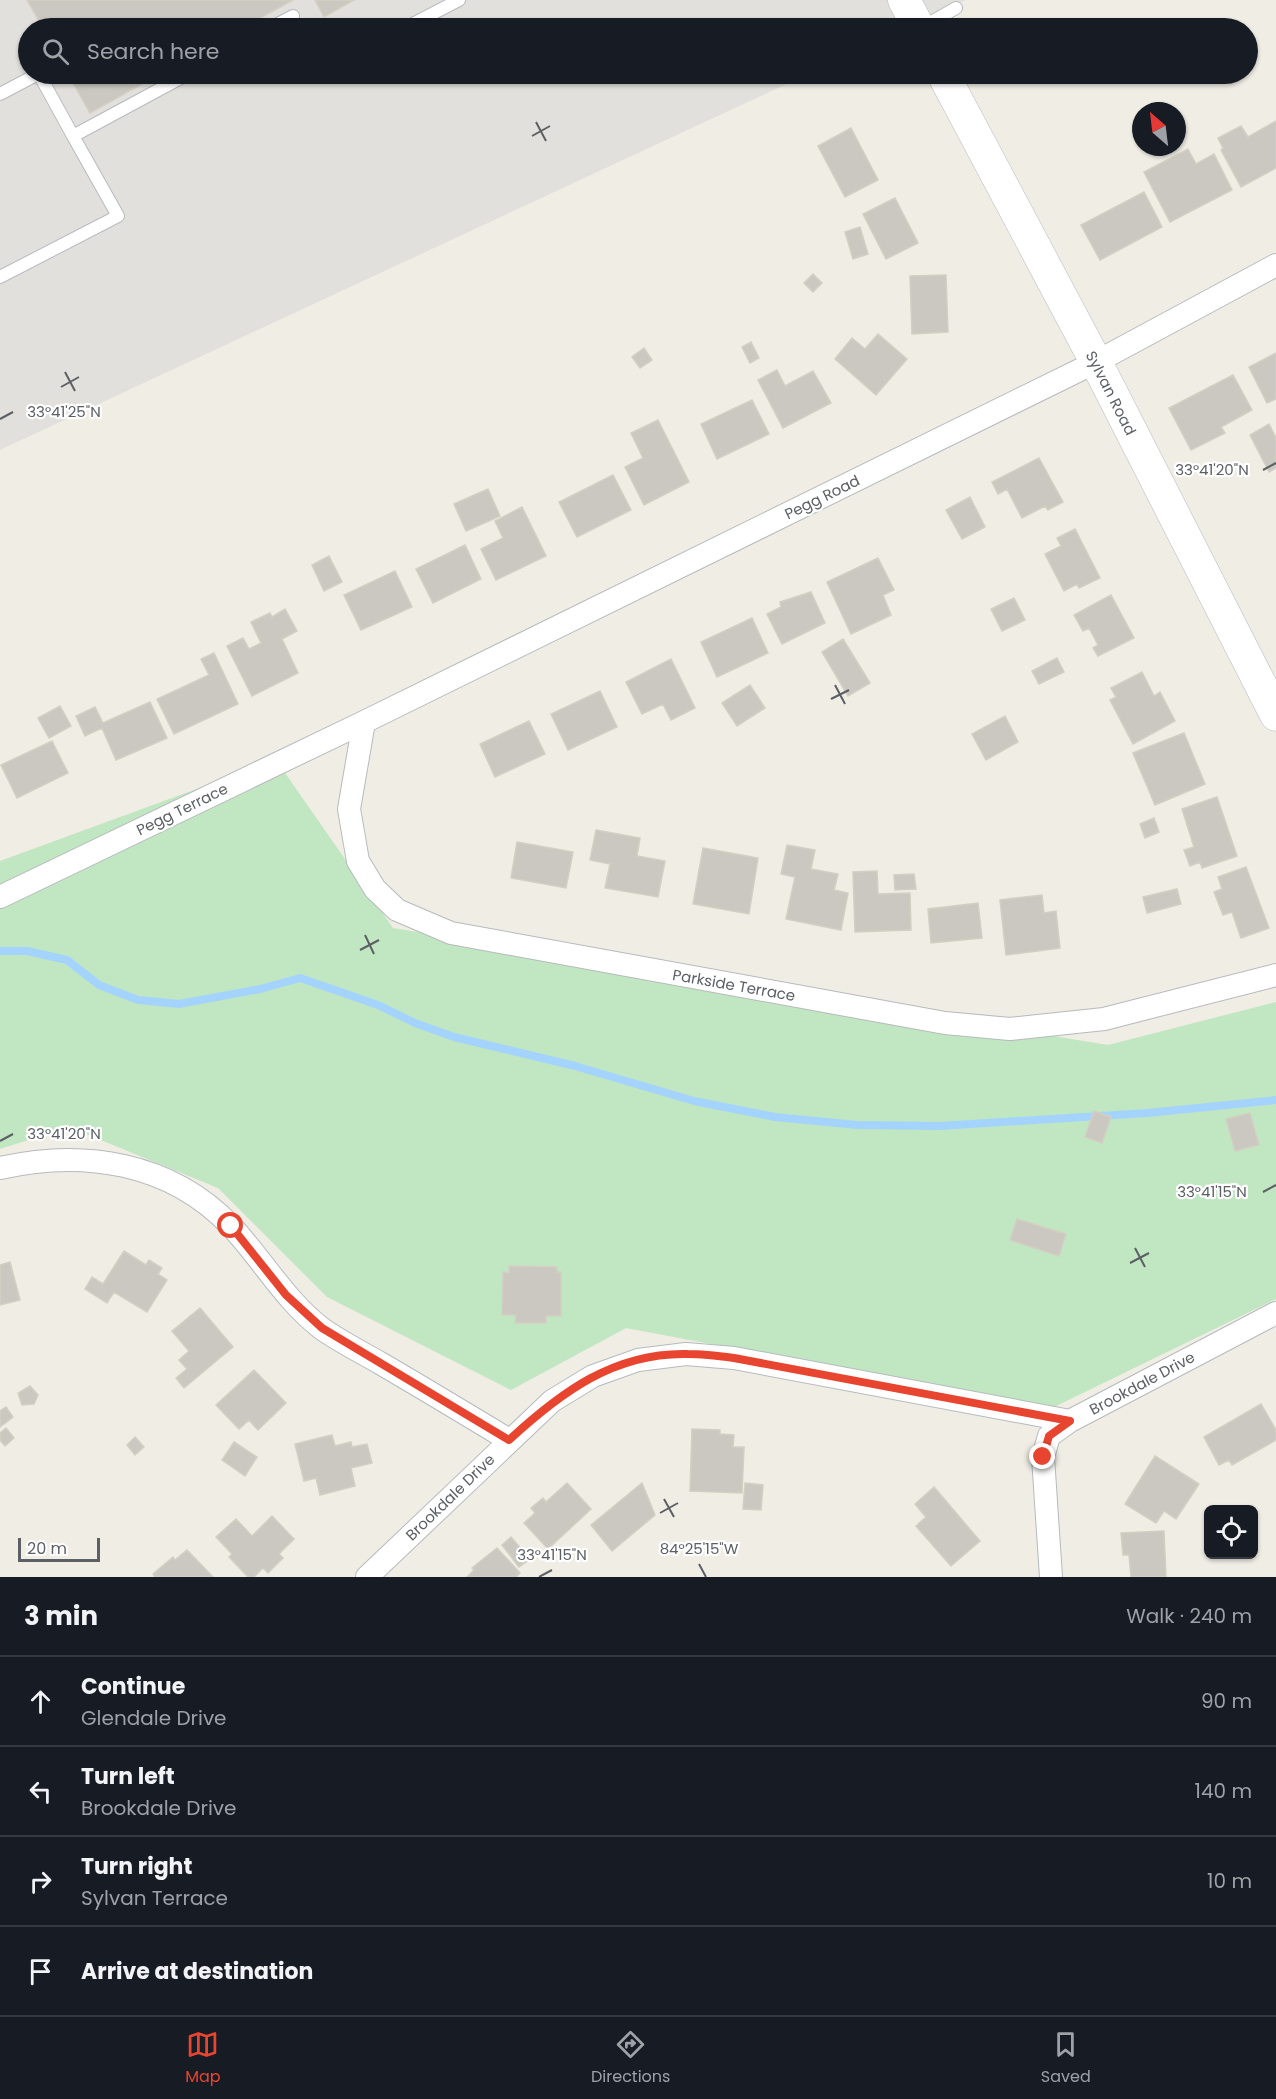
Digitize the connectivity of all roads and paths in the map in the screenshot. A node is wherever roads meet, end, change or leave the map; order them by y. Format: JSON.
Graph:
{"nodes":[{"id":1,"x":459,"y":0,"type":"edge"},
{"id":2,"x":904,"y":0,"type":"edge"},
{"id":3,"x":956,"y":8,"type":"dead end"},
{"id":4,"x":293,"y":16,"type":"dead end"},
{"id":5,"x":289,"y":18,"type":"edge"},
{"id":6,"x":424,"y":18,"type":"edge"},
{"id":7,"x":914,"y":18,"type":"edge"},
{"id":8,"x":938,"y":18,"type":"edge"},
{"id":9,"x":20,"y":84,"type":"edge"},
{"id":10,"x":45,"y":84,"type":"edge"},
{"id":11,"x":170,"y":84,"type":"edge"},
{"id":12,"x":948,"y":84,"type":"edge"},
{"id":13,"x":0,"y":94,"type":"edge"},
{"id":14,"x":74,"y":136,"type":"junction"},
{"id":15,"x":1276,"y":265,"type":"edge"},
{"id":16,"x":0,"y":277,"type":"edge"},
{"id":17,"x":1096,"y":362,"type":"junction"},
{"id":18,"x":1276,"y":715,"type":"edge"},
{"id":19,"x":364,"y":722,"type":"junction"},
{"id":20,"x":0,"y":897,"type":"edge"},
{"id":21,"x":1276,"y":975,"type":"edge"},
{"id":22,"x":0,"y":1168,"type":"edge"},
{"id":23,"x":1276,"y":1313,"type":"edge"},
{"id":24,"x":1070,"y":1421,"type":"junction"},
{"id":25,"x":509,"y":1440,"type":"junction"},
{"id":26,"x":367,"y":1577,"type":"edge"},
{"id":27,"x":1051,"y":1577,"type":"edge"}],
"edges":[{"from":1,"to":6,"type":"lane"},
{"from":2,"to":7,"type":"main road"},
{"from":3,"to":8,"type":"lane"},
{"from":4,"to":5,"type":"lane"},
{"from":9,"to":13,"type":"lane"},
{"from":10,"to":14,"type":"lane"},
{"from":11,"to":14,"type":"lane"},
{"from":12,"to":17,"type":"main road","name":"Sylvan Road"},
{"from":14,"to":16,"type":"lane"},
{"from":15,"to":17,"type":"street","name":"Pegg Road"},
{"from":17,"to":18,"type":"main road","name":"Sylvan Road"},
{"from":17,"to":19,"type":"street","name":"Pegg Road"},
{"from":19,"to":20,"type":"street","name":"Pegg Terrace"},
{"from":19,"to":21,"type":"street","name":"Parkside Terrace"},
{"from":22,"to":25,"type":"street"},
{"from":23,"to":24,"type":"street","name":"Brookdale Drive"},
{"from":24,"to":25,"type":"street","name":"Brookdale Drive"},
{"from":24,"to":27,"type":"street"},
{"from":25,"to":26,"type":"street","name":"Brookdale Drive"}]}
